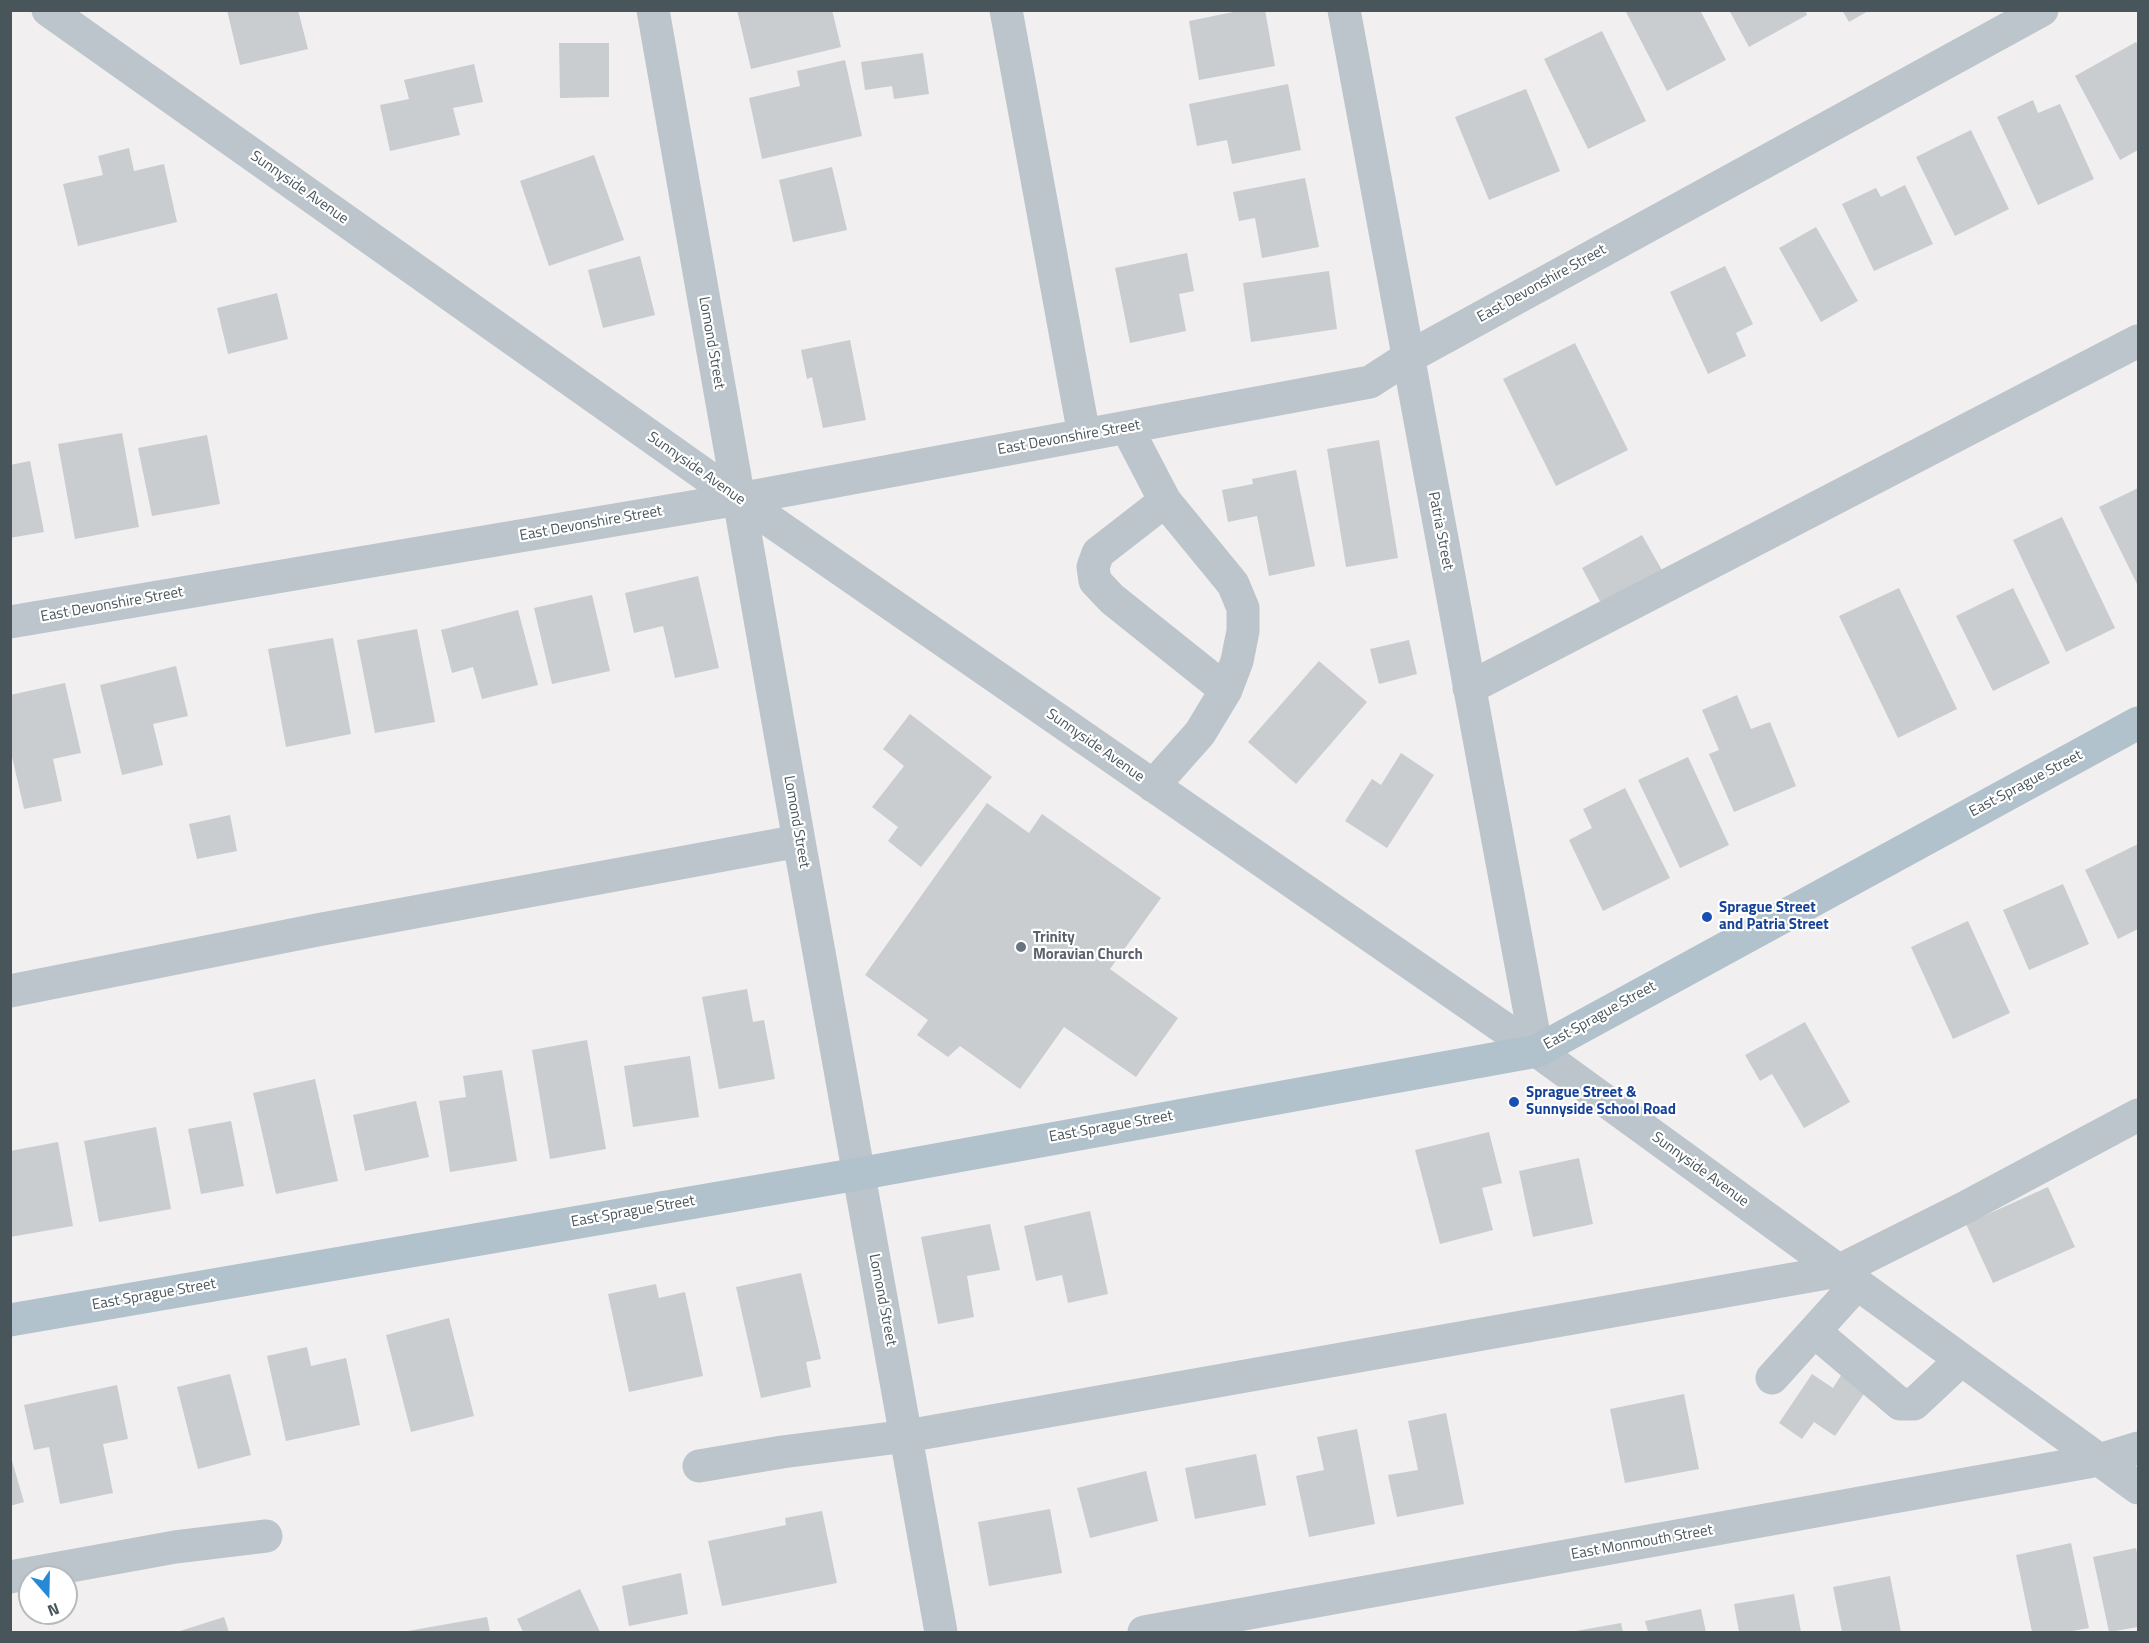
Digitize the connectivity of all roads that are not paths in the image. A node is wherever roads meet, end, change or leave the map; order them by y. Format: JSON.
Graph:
{"nodes":[{"id":1,"x":48,"y":10,"type":"edge"},
{"id":2,"x":653,"y":10,"type":"edge"},
{"id":3,"x":1006,"y":10,"type":"edge"},
{"id":4,"x":1344,"y":10,"type":"edge"},
{"id":5,"x":2042,"y":10,"type":"edge"},
{"id":6,"x":2139,"y":341,"type":"edge"},
{"id":7,"x":1407,"y":358,"type":"junction"},
{"id":8,"x":1128,"y":428,"type":"junction"},
{"id":9,"x":1084,"y":435,"type":"junction"},
{"id":10,"x":739,"y":500,"type":"junction"},
{"id":11,"x":1165,"y":501,"type":"junction"},
{"id":12,"x":10,"y":622,"type":"edge"},
{"id":13,"x":1470,"y":688,"type":"junction"},
{"id":14,"x":1226,"y":690,"type":"junction"},
{"id":15,"x":2139,"y":723,"type":"edge"},
{"id":16,"x":1153,"y":786,"type":"junction"},
{"id":17,"x":799,"y":841,"type":"junction"},
{"id":18,"x":10,"y":991,"type":"edge"},
{"id":19,"x":1537,"y":1051,"type":"junction"},
{"id":20,"x":2139,"y":1115,"type":"edge"},
{"id":21,"x":858,"y":1174,"type":"junction"},
{"id":22,"x":1848,"y":1277,"type":"junction"},
{"id":23,"x":10,"y":1320,"type":"edge"},
{"id":24,"x":1815,"y":1332,"type":"junction"},
{"id":25,"x":1961,"y":1360,"type":"junction"},
{"id":26,"x":1772,"y":1378,"type":"dead end"},
{"id":27,"x":907,"y":1436,"type":"junction"},
{"id":28,"x":2139,"y":1448,"type":"edge"},
{"id":29,"x":2099,"y":1460,"type":"junction"},
{"id":30,"x":699,"y":1466,"type":"dead end"},
{"id":31,"x":2139,"y":1488,"type":"edge"},
{"id":32,"x":266,"y":1536,"type":"dead end"},
{"id":33,"x":10,"y":1577,"type":"edge"},
{"id":34,"x":941,"y":1632,"type":"edge"},
{"id":35,"x":1144,"y":1632,"type":"edge"}],
"edges":[{"from":1,"to":10,"type":"street","name":"Sunnyside Avenue"},
{"from":2,"to":10,"type":"street","name":"Lomond Street"},
{"from":3,"to":9,"type":"street"},
{"from":4,"to":7,"type":"street","name":"Patria Street"},
{"from":5,"to":7,"type":"street","name":"East Devonshire Street"},
{"from":6,"to":13,"type":"street"},
{"from":7,"to":8,"type":"street","name":"East Devonshire Street"},
{"from":7,"to":13,"type":"street","name":"Patria Street"},
{"from":8,"to":9,"type":"street","name":"East Devonshire Street"},
{"from":8,"to":11,"type":"street"},
{"from":9,"to":10,"type":"street","name":"East Devonshire Street"},
{"from":10,"to":12,"type":"street","name":"East Devonshire Street"},
{"from":10,"to":16,"type":"street","name":"Sunnyside Avenue"},
{"from":10,"to":17,"type":"street","name":"Lomond Street"},
{"from":11,"to":14,"type":"street"},
{"from":11,"to":14,"type":"street"},
{"from":13,"to":19,"type":"street","name":"Patria Street"},
{"from":14,"to":16,"type":"street"},
{"from":15,"to":19,"type":"main road","name":"East Sprague Street"},
{"from":16,"to":19,"type":"street","name":"Sunnyside Avenue"},
{"from":17,"to":18,"type":"street"},
{"from":17,"to":21,"type":"street","name":"Lomond Street"},
{"from":19,"to":21,"type":"main road","name":"East Sprague Street"},
{"from":19,"to":22,"type":"street","name":"Sunnyside Avenue"},
{"from":20,"to":22,"type":"street"},
{"from":21,"to":23,"type":"main road","name":"East Sprague Street"},
{"from":21,"to":27,"type":"street","name":"Lomond Street"},
{"from":22,"to":24,"type":"street"},
{"from":22,"to":25,"type":"street","name":"Sunnyside Avenue"},
{"from":22,"to":27,"type":"street"},
{"from":24,"to":25,"type":"street"},
{"from":24,"to":26,"type":"street"},
{"from":25,"to":29,"type":"street","name":"Sunnyside Avenue"},
{"from":27,"to":30,"type":"street"},
{"from":27,"to":34,"type":"street","name":"Lomond Street"},
{"from":28,"to":29,"type":"street","name":"East Monmouth Street"},
{"from":29,"to":31,"type":"street","name":"Sunnyside Avenue"},
{"from":29,"to":35,"type":"street","name":"East Monmouth Street"},
{"from":32,"to":33,"type":"street"}]}
